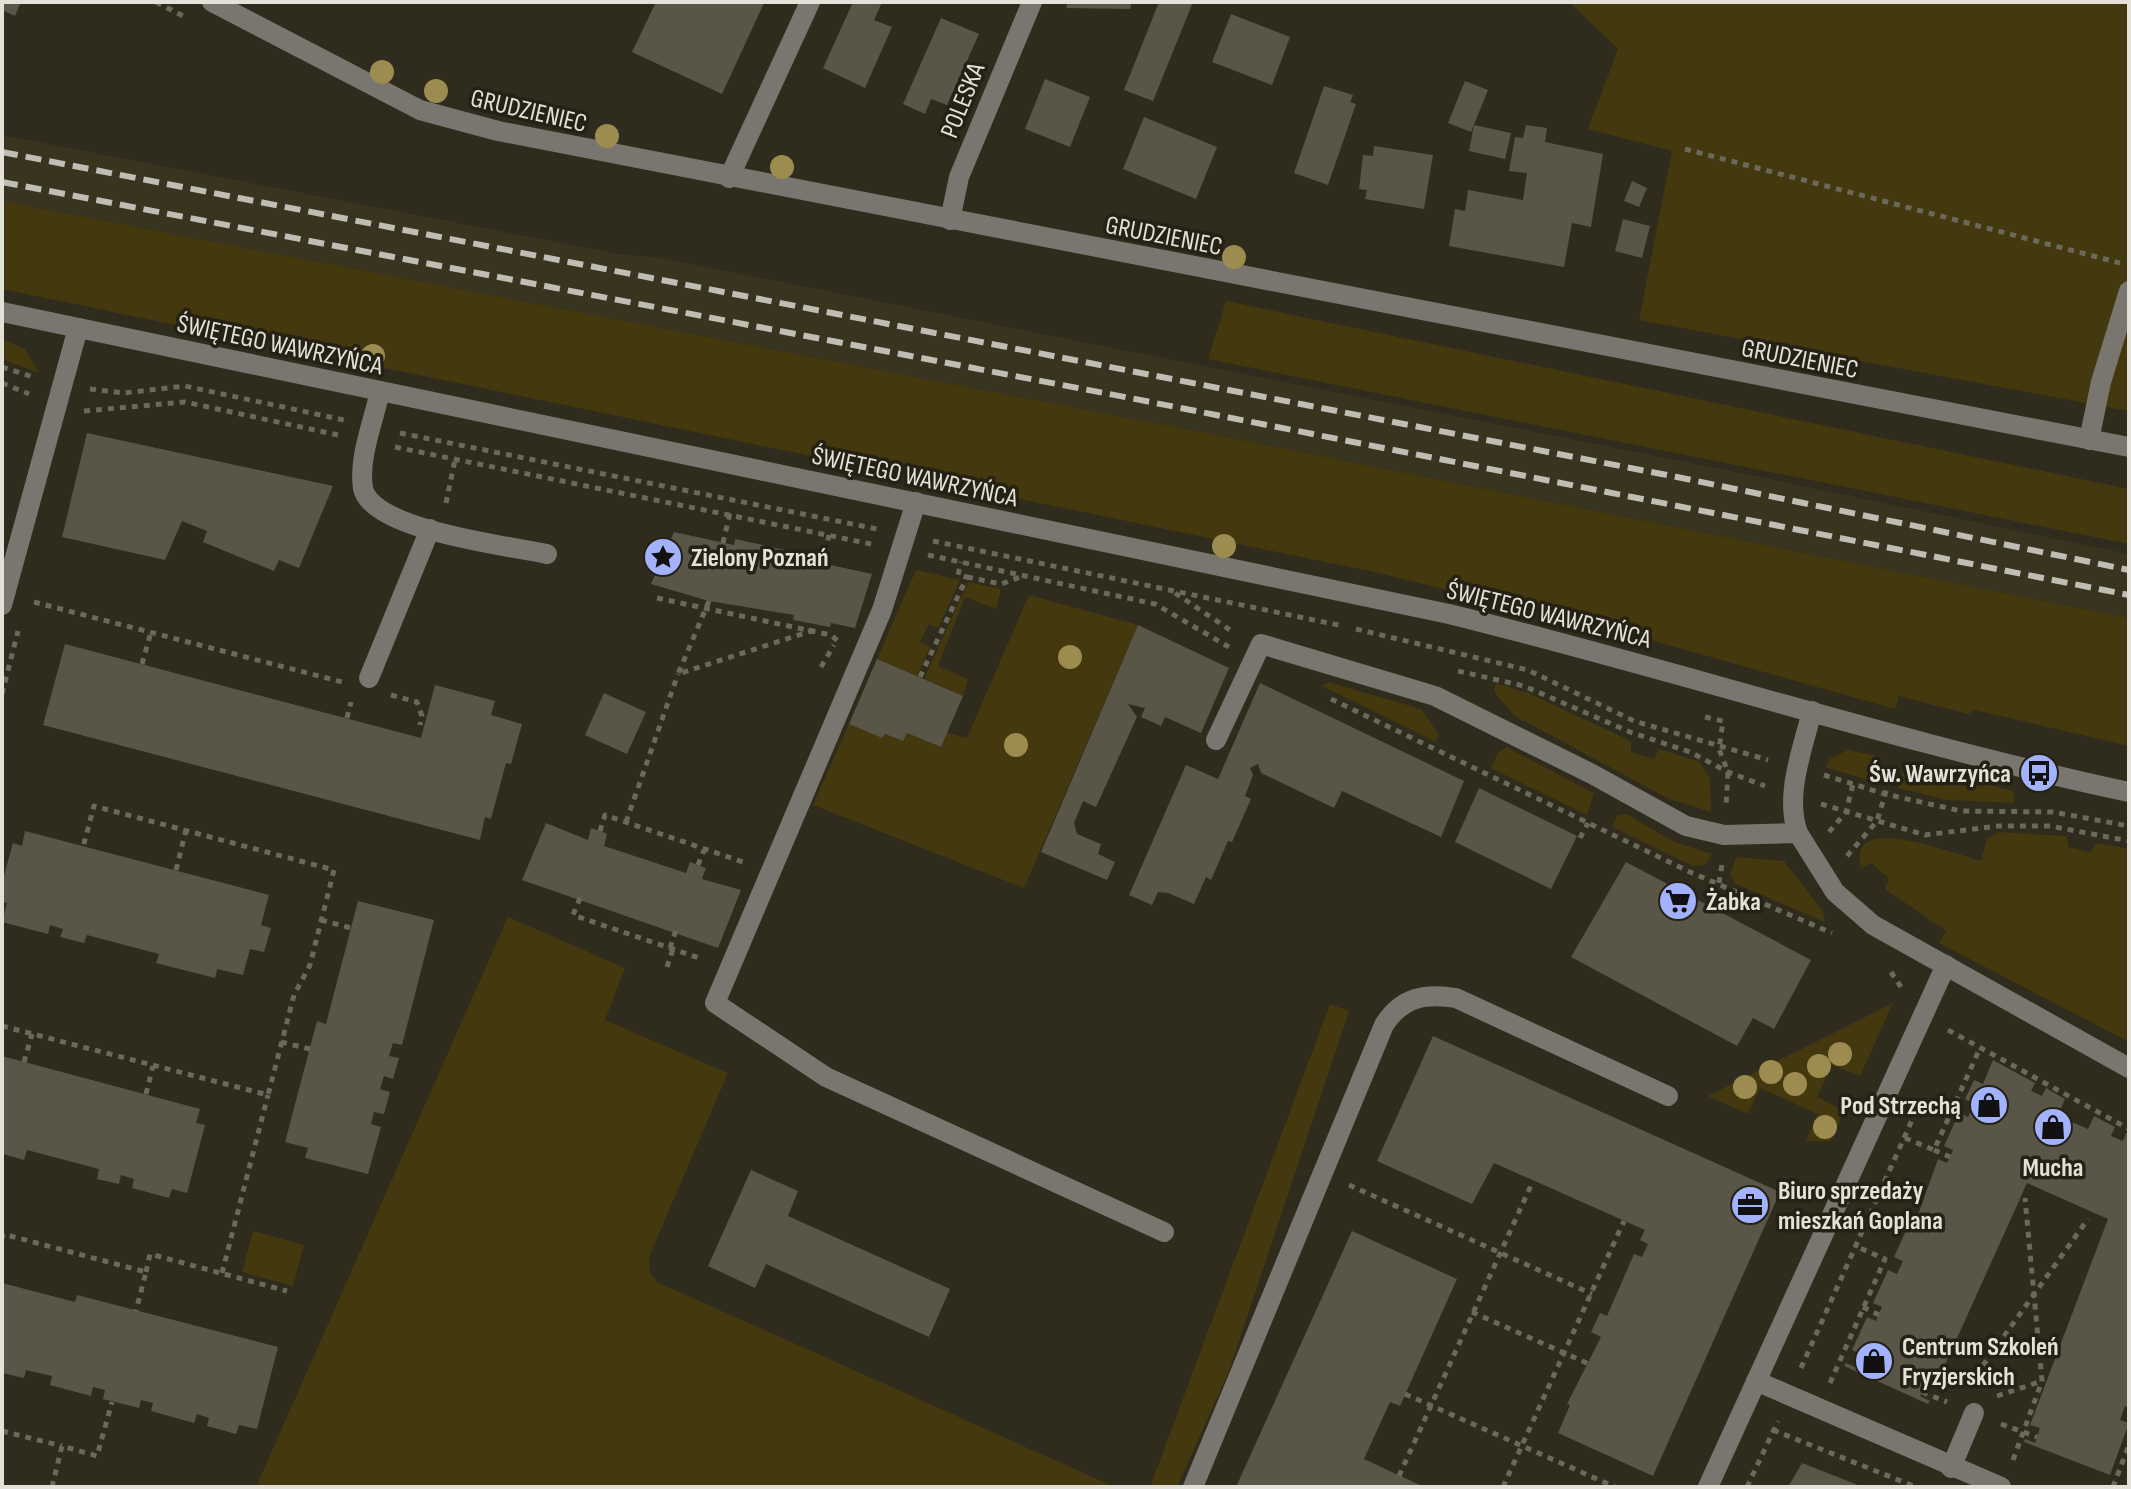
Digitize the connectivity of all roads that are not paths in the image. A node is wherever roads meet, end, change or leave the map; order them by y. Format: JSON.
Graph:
{"nodes":[{"id":1,"x":810,"y":2,"type":"edge"},
{"id":2,"x":1032,"y":2,"type":"edge"},
{"id":3,"x":217,"y":3,"type":"edge"},
{"id":4,"x":729,"y":178,"type":"junction"},
{"id":5,"x":950,"y":220,"type":"junction"},
{"id":6,"x":2129,"y":291,"type":"edge"},
{"id":7,"x":2,"y":312,"type":"edge"},
{"id":8,"x":78,"y":328,"type":"junction"},
{"id":9,"x":380,"y":391,"type":"junction"},
{"id":10,"x":2089,"y":440,"type":"junction"},
{"id":11,"x":2129,"y":447,"type":"edge"},
{"id":12,"x":916,"y":502,"type":"junction"},
{"id":13,"x":430,"y":529,"type":"junction"},
{"id":14,"x":547,"y":554,"type":"dead end"},
{"id":15,"x":2,"y":605,"type":"edge"},
{"id":16,"x":362,"y":682,"type":"road end"},
{"id":17,"x":1812,"y":711,"type":"junction"},
{"id":18,"x":1216,"y":740,"type":"dead end"},
{"id":19,"x":2129,"y":792,"type":"edge"},
{"id":20,"x":1798,"y":833,"type":"junction"},
{"id":21,"x":1946,"y":965,"type":"junction"},
{"id":22,"x":2129,"y":1068,"type":"edge"},
{"id":23,"x":1668,"y":1096,"type":"dead end"},
{"id":24,"x":1164,"y":1232,"type":"dead end"},
{"id":25,"x":1756,"y":1381,"type":"junction"},
{"id":26,"x":1981,"y":1406,"type":"road end"},
{"id":27,"x":1951,"y":1468,"type":"junction"},
{"id":28,"x":2004,"y":1480,"type":"edge"},
{"id":29,"x":1193,"y":1487,"type":"edge"},
{"id":30,"x":1708,"y":1487,"type":"edge"}],
"edges":[{"from":1,"to":4,"type":"street"},
{"from":2,"to":5,"type":"street","name":"POLESKA"},
{"from":3,"to":4,"type":"street","name":"GRUDZIENIEC"},
{"from":4,"to":5,"type":"street","name":"GRUDZIENIEC"},
{"from":5,"to":10,"type":"street","name":"GRUDZIENIEC"},
{"from":6,"to":10,"type":"street"},
{"from":7,"to":8,"type":"street","name":"ŚWIĘTEGO WAWRZYŃCA"},
{"from":8,"to":9,"type":"street","name":"ŚWIĘTEGO WAWRZYŃCA"},
{"from":8,"to":15,"type":"street"},
{"from":9,"to":12,"type":"street","name":"ŚWIĘTEGO WAWRZYŃCA"},
{"from":9,"to":13,"type":"street"},
{"from":10,"to":11,"type":"street","name":"GRUDZIENIEC"},
{"from":12,"to":17,"type":"street","name":"ŚWIĘTEGO WAWRZYŃCA"},
{"from":12,"to":24,"type":"street"},
{"from":13,"to":14,"type":"street"},
{"from":13,"to":16,"type":"street"},
{"from":17,"to":19,"type":"street","name":"ŚWIĘTEGO WAWRZYŃCA"},
{"from":17,"to":20,"type":"street"},
{"from":18,"to":20,"type":"street"},
{"from":20,"to":21,"type":"street"},
{"from":21,"to":22,"type":"street"},
{"from":21,"to":25,"type":"street"},
{"from":23,"to":29,"type":"street"},
{"from":25,"to":27,"type":"street"},
{"from":25,"to":30,"type":"street"},
{"from":26,"to":27,"type":"street"},
{"from":27,"to":28,"type":"street"}]}
